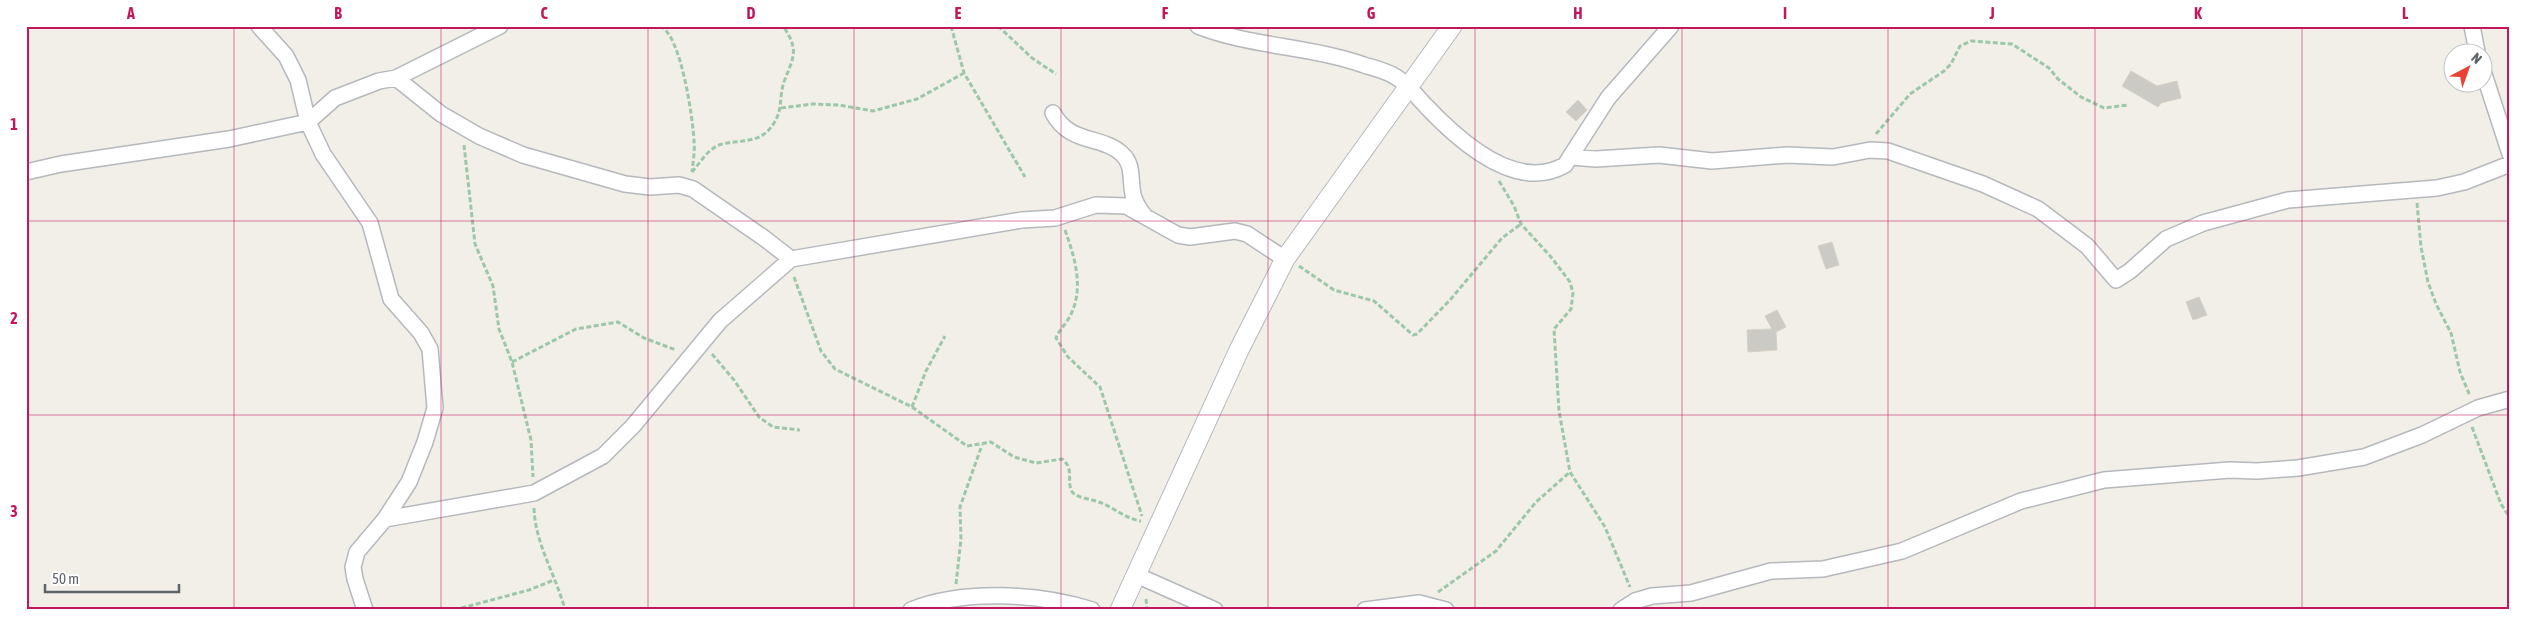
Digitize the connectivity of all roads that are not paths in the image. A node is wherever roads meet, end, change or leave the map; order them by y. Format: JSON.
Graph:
{"nodes":[{"id":1,"x":259,"y":26,"type":"edge"},
{"id":2,"x":500,"y":26,"type":"edge"},
{"id":3,"x":1198,"y":26,"type":"edge"},
{"id":4,"x":1452,"y":26,"type":"edge"},
{"id":5,"x":1671,"y":26,"type":"edge"},
{"id":6,"x":2472,"y":26,"type":"edge"},
{"id":7,"x":2475,"y":42,"type":"edge"},
{"id":8,"x":396,"y":78,"type":"junction"},
{"id":9,"x":1408,"y":86,"type":"junction"},
{"id":10,"x":2490,"y":92,"type":"edge"},
{"id":11,"x":1053,"y":113,"type":"dead end"},
{"id":12,"x":308,"y":122,"type":"junction"},
{"id":13,"x":2510,"y":154,"type":"edge"},
{"id":14,"x":1572,"y":157,"type":"junction"},
{"id":15,"x":2510,"y":164,"type":"edge"},
{"id":16,"x":26,"y":172,"type":"edge"},
{"id":17,"x":1144,"y":215,"type":"junction"},
{"id":18,"x":791,"y":259,"type":"junction"},
{"id":19,"x":1285,"y":259,"type":"junction"},
{"id":20,"x":2510,"y":399,"type":"edge"},
{"id":21,"x":385,"y":519,"type":"junction"},
{"id":22,"x":1135,"y":578,"type":"junction"},
{"id":23,"x":365,"y":610,"type":"edge"},
{"id":24,"x":911,"y":610,"type":"edge"},
{"id":25,"x":1092,"y":610,"type":"edge"},
{"id":26,"x":1120,"y":610,"type":"edge"},
{"id":27,"x":1215,"y":610,"type":"edge"},
{"id":28,"x":1365,"y":610,"type":"edge"},
{"id":29,"x":1446,"y":610,"type":"edge"},
{"id":30,"x":1621,"y":610,"type":"edge"}],
"edges":[{"from":1,"to":12,"type":"street"},
{"from":2,"to":8,"type":"street"},
{"from":3,"to":9,"type":"street"},
{"from":4,"to":9,"type":"street"},
{"from":5,"to":14,"type":"street"},
{"from":6,"to":7,"type":"street"},
{"from":8,"to":12,"type":"street"},
{"from":8,"to":18,"type":"street"},
{"from":9,"to":14,"type":"street"},
{"from":9,"to":19,"type":"street"},
{"from":10,"to":13,"type":"street"},
{"from":11,"to":17,"type":"street"},
{"from":12,"to":16,"type":"street"},
{"from":12,"to":21,"type":"street"},
{"from":14,"to":15,"type":"street"},
{"from":17,"to":18,"type":"street"},
{"from":17,"to":19,"type":"street"},
{"from":18,"to":21,"type":"street"},
{"from":19,"to":22,"type":"street"},
{"from":20,"to":30,"type":"street"},
{"from":21,"to":23,"type":"street"},
{"from":22,"to":26,"type":"street"},
{"from":22,"to":27,"type":"street"},
{"from":24,"to":25,"type":"street"},
{"from":28,"to":29,"type":"street"}]}
